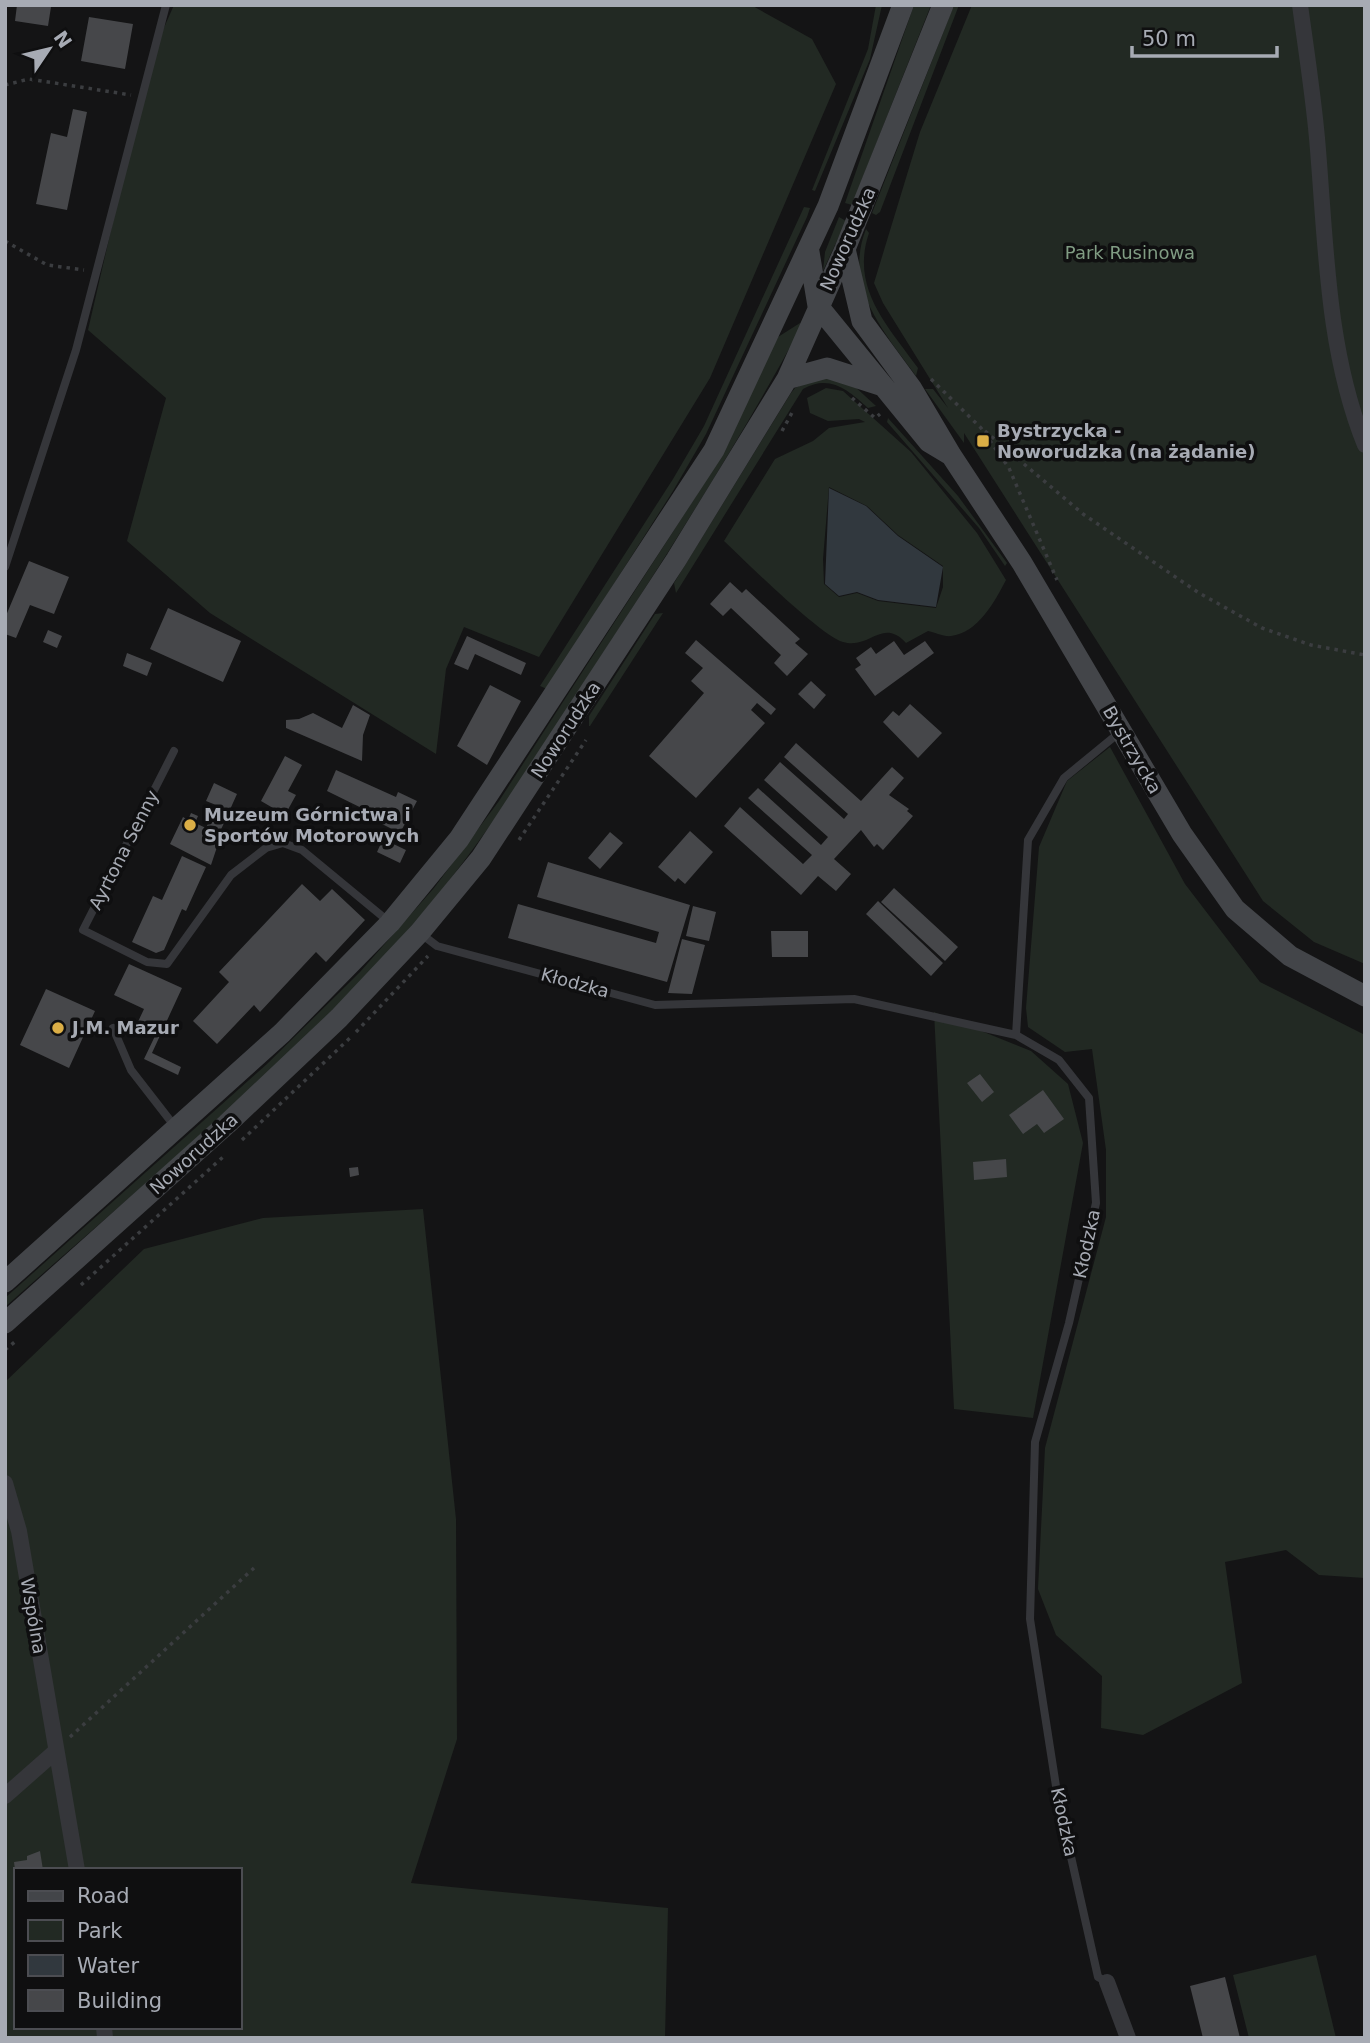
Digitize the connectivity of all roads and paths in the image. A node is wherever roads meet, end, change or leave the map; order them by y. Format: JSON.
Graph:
{"nodes":[{"id":1,"x":166,"y":5,"type":"edge"},
{"id":2,"x":903,"y":5,"type":"edge"},
{"id":3,"x":943,"y":5,"type":"edge"},
{"id":4,"x":1300,"y":5,"type":"edge"},
{"id":5,"x":5,"y":85,"type":"edge"},
{"id":6,"x":142,"y":97,"type":"junction"},
{"id":7,"x":5,"y":241,"type":"edge"},
{"id":8,"x":845,"y":249,"type":"junction"},
{"id":9,"x":809,"y":252,"type":"junction"},
{"id":10,"x":96,"y":272,"type":"junction"},
{"id":11,"x":818,"y":306,"type":"junction"},
{"id":12,"x":778,"y":318,"type":"junction"},
{"id":13,"x":862,"y":321,"type":"junction"},
{"id":14,"x":929,"y":376,"type":"dead end"},
{"id":15,"x":787,"y":379,"type":"junction"},
{"id":16,"x":880,"y":385,"type":"junction"},
{"id":17,"x":843,"y":390,"type":"dead end"},
{"id":18,"x":795,"y":408,"type":"dead end"},
{"id":19,"x":875,"y":418,"type":"dead end"},
{"id":20,"x":981,"y":428,"type":"junction"},
{"id":21,"x":782,"y":431,"type":"dead end"},
{"id":22,"x":1365,"y":444,"type":"edge"},
{"id":23,"x":951,"y":455,"type":"junction"},
{"id":24,"x":5,"y":567,"type":"edge"},
{"id":25,"x":1059,"y":583,"type":"dead end"},
{"id":26,"x":1365,"y":655,"type":"edge"},
{"id":27,"x":1121,"y":731,"type":"junction"},
{"id":28,"x":174,"y":751,"type":"dead end"},
{"id":29,"x":390,"y":923,"type":"junction"},
{"id":30,"x":420,"y":932,"type":"junction"},
{"id":31,"x":1365,"y":996,"type":"edge"},
{"id":32,"x":113,"y":1028,"type":"dead end"},
{"id":33,"x":1016,"y":1035,"type":"junction"},
{"id":34,"x":177,"y":1129,"type":"junction"},
{"id":35,"x":5,"y":1282,"type":"edge"},
{"id":36,"x":5,"y":1323,"type":"edge"},
{"id":37,"x":5,"y":1483,"type":"edge"},
{"id":38,"x":254,"y":1568,"type":"dead end"},
{"id":39,"x":56,"y":1751,"type":"junction"},
{"id":40,"x":5,"y":1796,"type":"edge"},
{"id":41,"x":77,"y":1868,"type":"edge"},
{"id":42,"x":1107,"y":1982,"type":"joint"},
{"id":43,"x":1128,"y":2038,"type":"edge"}],
"edges":[{"from":1,"to":6,"type":"lane"},
{"from":2,"to":9,"type":"main road","name":"Noworudzka"},
{"from":3,"to":8,"type":"main road","name":"Noworudzka"},
{"from":4,"to":22,"type":"street"},
{"from":5,"to":6,"type":"path"},
{"from":6,"to":10,"type":"lane"},
{"from":7,"to":10,"type":"path"},
{"from":8,"to":11,"type":"main road","name":"Noworudzka"},
{"from":8,"to":13,"type":"main road","name":"Bystrzycka"},
{"from":9,"to":11,"type":"main road","name":"Bystrzycka"},
{"from":9,"to":12,"type":"main road","name":"Noworudzka"},
{"from":10,"to":24,"type":"lane"},
{"from":11,"to":12,"type":"main road"},
{"from":11,"to":13,"type":"main road"},
{"from":11,"to":15,"type":"main road","name":"Noworudzka"},
{"from":11,"to":16,"type":"main road","name":"Bystrzycka"},
{"from":12,"to":29,"type":"main road","name":"Noworudzka"},
{"from":13,"to":23,"type":"main road","name":"Bystrzycka"},
{"from":14,"to":20,"type":"path"},
{"from":15,"to":16,"type":"main road"},
{"from":15,"to":30,"type":"main road","name":"Noworudzka"},
{"from":16,"to":23,"type":"main road","name":"Bystrzycka"},
{"from":17,"to":19,"type":"path"},
{"from":18,"to":21,"type":"path"},
{"from":20,"to":25,"type":"path"},
{"from":20,"to":26,"type":"path"},
{"from":23,"to":27,"type":"main road","name":"Bystrzycka"},
{"from":27,"to":31,"type":"main road","name":"Bystrzycka"},
{"from":27,"to":33,"type":"lane"},
{"from":28,"to":29,"type":"lane","name":"Ayrtona Senny"},
{"from":29,"to":34,"type":"main road","name":"Noworudzka"},
{"from":30,"to":33,"type":"lane","name":"Kłodzka"},
{"from":30,"to":36,"type":"main road","name":"Noworudzka"},
{"from":32,"to":34,"type":"lane"},
{"from":33,"to":42,"type":"lane","name":"Kłodzka"},
{"from":34,"to":35,"type":"main road","name":"Noworudzka"},
{"from":37,"to":39,"type":"street","name":"Wspólna"},
{"from":38,"to":39,"type":"path"},
{"from":39,"to":40,"type":"street"},
{"from":39,"to":41,"type":"street","name":"Wspólna"},
{"from":42,"to":43,"type":"street","name":"Kłodzka"}]}
